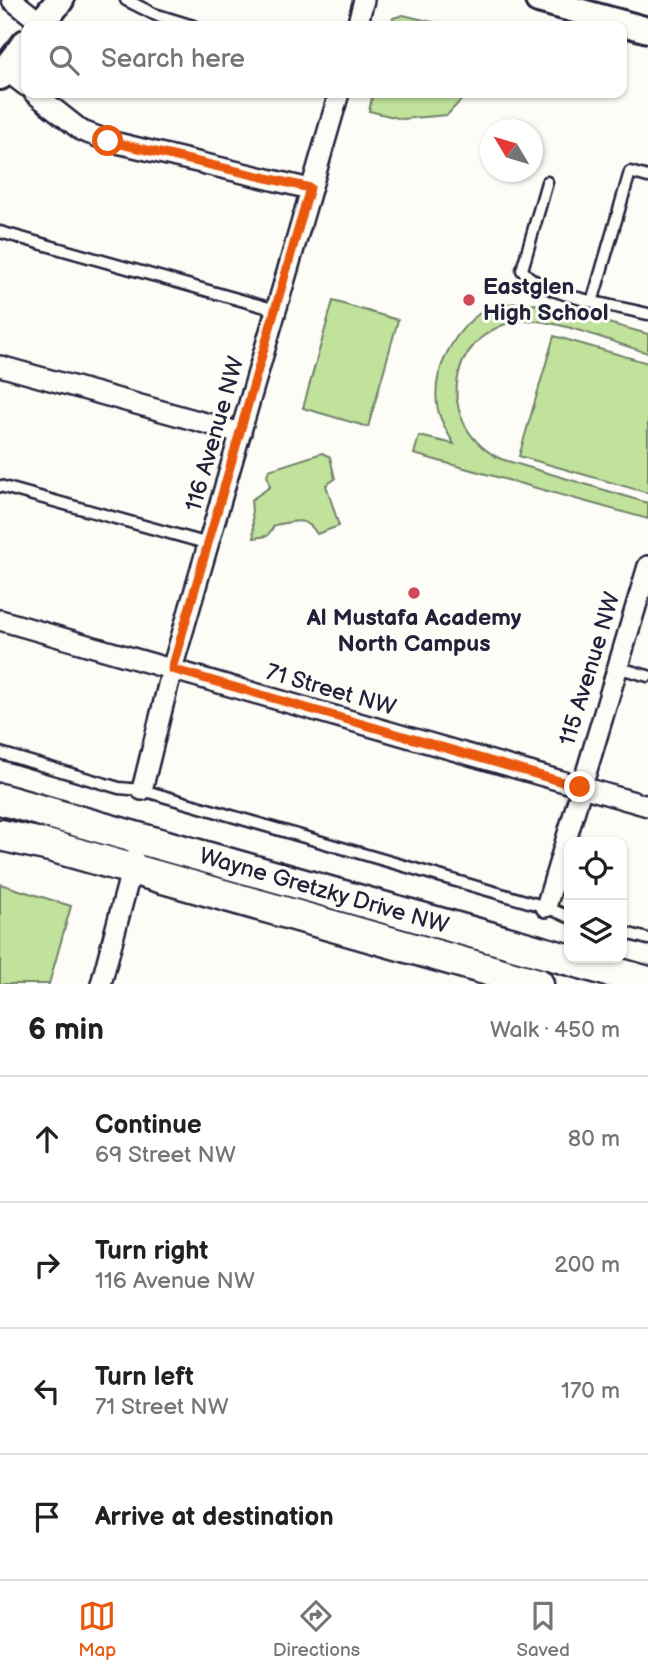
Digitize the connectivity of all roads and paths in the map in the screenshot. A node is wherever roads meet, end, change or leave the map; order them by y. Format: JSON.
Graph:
{"nodes":[{"id":1,"x":12,"y":0,"type":"edge"},
{"id":2,"x":60,"y":0,"type":"edge"},
{"id":3,"x":126,"y":0,"type":"edge"},
{"id":4,"x":363,"y":0,"type":"edge"},
{"id":5,"x":538,"y":0,"type":"edge"},
{"id":6,"x":28,"y":21,"type":"edge"},
{"id":7,"x":44,"y":21,"type":"edge"},
{"id":8,"x":177,"y":21,"type":"edge"},
{"id":9,"x":358,"y":21,"type":"edge"},
{"id":10,"x":615,"y":21,"type":"edge"},
{"id":11,"x":627,"y":24,"type":"edge"},
{"id":12,"x":648,"y":30,"type":"edge"},
{"id":13,"x":21,"y":50,"type":"edge"},
{"id":14,"x":3,"y":73,"type":"edge"},
{"id":15,"x":21,"y":83,"type":"edge"},
{"id":16,"x":40,"y":98,"type":"edge"},
{"id":17,"x":337,"y":98,"type":"edge"},
{"id":18,"x":648,"y":177,"type":"edge"},
{"id":19,"x":547,"y":182,"type":"dead end"},
{"id":20,"x":310,"y":188,"type":"junction"},
{"id":21,"x":0,"y":232,"type":"edge"},
{"id":22,"x":593,"y":299,"type":"junction"},
{"id":23,"x":276,"y":310,"type":"junction"},
{"id":24,"x":648,"y":314,"type":"edge"},
{"id":25,"x":0,"y":366,"type":"edge"},
{"id":26,"x":241,"y":433,"type":"junction"},
{"id":27,"x":0,"y":486,"type":"edge"},
{"id":28,"x":209,"y":544,"type":"junction"},
{"id":29,"x":648,"y":566,"type":"edge"},
{"id":30,"x":0,"y":620,"type":"edge"},
{"id":31,"x":615,"y":667,"type":"junction"},
{"id":32,"x":172,"y":669,"type":"junction"},
{"id":33,"x":648,"y":676,"type":"edge"},
{"id":34,"x":0,"y":753,"type":"edge"},
{"id":35,"x":580,"y":787,"type":"junction"},
{"id":36,"x":142,"y":790,"type":"junction"},
{"id":37,"x":0,"y":799,"type":"edge"},
{"id":38,"x":648,"y":806,"type":"edge"},
{"id":39,"x":0,"y":835,"type":"edge"},
{"id":40,"x":140,"y":838,"type":"junction"},
{"id":41,"x":132,"y":869,"type":"junction"},
{"id":42,"x":546,"y":907,"type":"junction"},
{"id":43,"x":564,"y":915,"type":"edge"},
{"id":44,"x":627,"y":933,"type":"edge"},
{"id":45,"x":648,"y":939,"type":"edge"},
{"id":46,"x":648,"y":982,"type":"edge"},
{"id":47,"x":101,"y":984,"type":"edge"},
{"id":48,"x":538,"y":984,"type":"edge"}],
"edges":[{"from":1,"to":6,"type":"street"},
{"from":2,"to":7,"type":"main road"},
{"from":3,"to":8,"type":"lane"},
{"from":4,"to":9,"type":"street"},
{"from":5,"to":10,"type":"street"},
{"from":11,"to":12,"type":"street"},
{"from":13,"to":14,"type":"main road"},
{"from":14,"to":15,"type":"street"},
{"from":16,"to":20,"type":"street"},
{"from":17,"to":20,"type":"street","name":"116 Avenue NW"},
{"from":18,"to":22,"type":"lane"},
{"from":19,"to":22,"type":"lane"},
{"from":20,"to":23,"type":"street","name":"116 Avenue NW"},
{"from":21,"to":23,"type":"lane"},
{"from":22,"to":24,"type":"lane"},
{"from":23,"to":26,"type":"street","name":"116 Avenue NW"},
{"from":25,"to":26,"type":"street"},
{"from":26,"to":28,"type":"street","name":"116 Avenue NW"},
{"from":27,"to":28,"type":"lane"},
{"from":28,"to":32,"type":"street","name":"116 Avenue NW"},
{"from":29,"to":31,"type":"street","name":"115 Avenue NW"},
{"from":30,"to":32,"type":"street","name":"71 Street NW"},
{"from":31,"to":33,"type":"lane"},
{"from":31,"to":35,"type":"street","name":"115 Avenue NW"},
{"from":32,"to":35,"type":"street","name":"71 Street NW"},
{"from":32,"to":36,"type":"street","name":"116 Avenue NW"},
{"from":34,"to":36,"type":"lane"},
{"from":35,"to":38,"type":"street","name":"71 Street NW"},
{"from":35,"to":42,"type":"street","name":"115 Avenue NW"},
{"from":36,"to":42,"type":"lane"},
{"from":37,"to":40,"type":"main road","name":"Wayne Gretzky Drive NW"},
{"from":39,"to":41,"type":"main road","name":"Wayne Gretzky Drive NW"},
{"from":40,"to":41,"type":"street"},
{"from":40,"to":46,"type":"main road","name":"Wayne Gretzky Drive NW"},
{"from":41,"to":47,"type":"street"},
{"from":41,"to":48,"type":"main road","name":"Wayne Gretzky Drive NW"},
{"from":42,"to":43,"type":"lane"},
{"from":44,"to":45,"type":"lane"}]}
